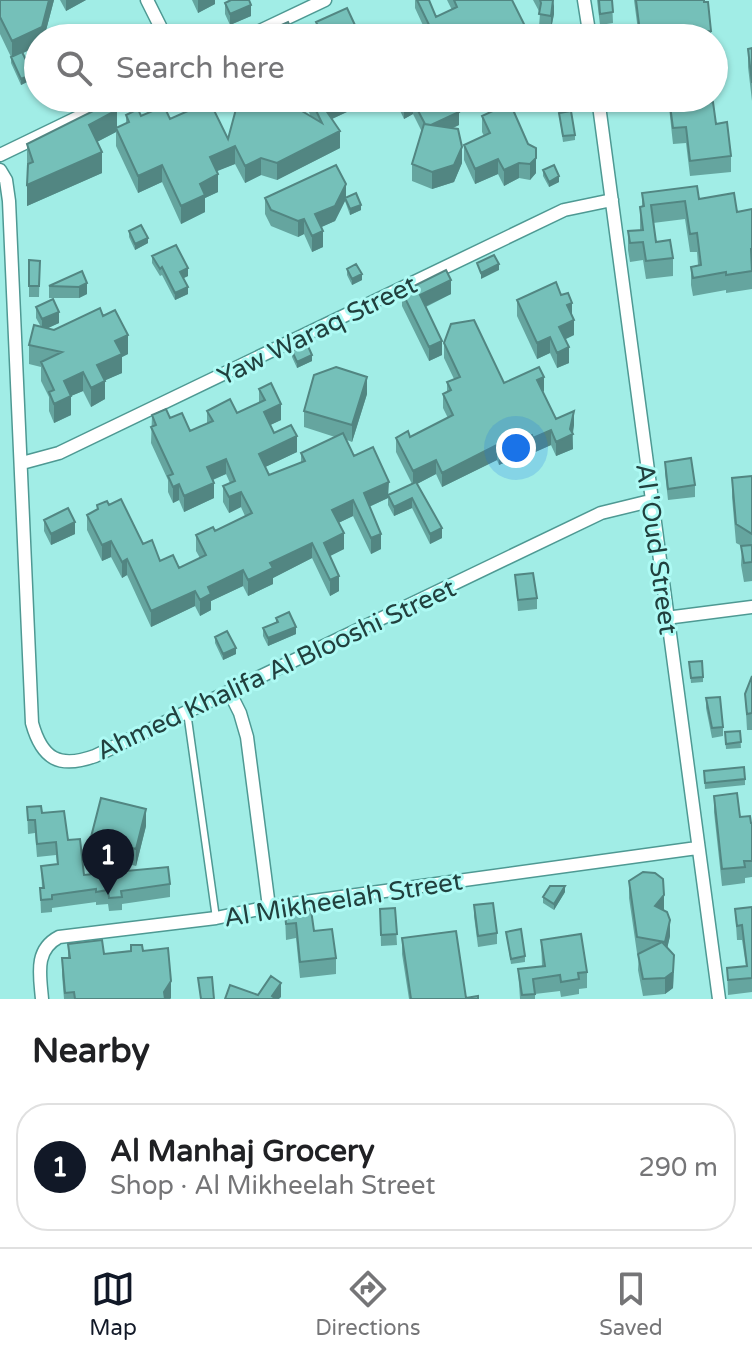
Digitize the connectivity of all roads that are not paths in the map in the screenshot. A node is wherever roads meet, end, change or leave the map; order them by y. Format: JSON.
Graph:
{"nodes":[{"id":1,"x":147,"y":0,"type":"edge"},
{"id":2,"x":325,"y":0,"type":"edge"},
{"id":3,"x":584,"y":0,"type":"edge"},
{"id":4,"x":159,"y":24,"type":"edge"},
{"id":5,"x":274,"y":24,"type":"edge"},
{"id":6,"x":588,"y":24,"type":"edge"},
{"id":7,"x":89,"y":112,"type":"edge"},
{"id":8,"x":600,"y":112,"type":"edge"},
{"id":9,"x":0,"y":155,"type":"edge"},
{"id":10,"x":0,"y":170,"type":"edge"},
{"id":11,"x":612,"y":200,"type":"junction"},
{"id":12,"x":22,"y":463,"type":"junction"},
{"id":13,"x":650,"y":501,"type":"junction"},
{"id":14,"x":752,"y":607,"type":"edge"},
{"id":15,"x":666,"y":618,"type":"junction"},
{"id":16,"x":230,"y":693,"type":"junction"},
{"id":17,"x":187,"y":712,"type":"junction"},
{"id":18,"x":697,"y":848,"type":"junction"},
{"id":19,"x":269,"y":907,"type":"junction"},
{"id":20,"x":216,"y":918,"type":"junction"},
{"id":21,"x":42,"y":999,"type":"edge"},
{"id":22,"x":719,"y":999,"type":"edge"}],
"edges":[{"from":1,"to":4,"type":"street"},
{"from":2,"to":5,"type":"street"},
{"from":3,"to":6,"type":"street"},
{"from":7,"to":9,"type":"street"},
{"from":8,"to":11,"type":"street","name":"Al 'Oud Street"},
{"from":10,"to":12,"type":"street","name":"Ahmed Khalifa Al Blooshi Street"},
{"from":11,"to":12,"type":"street","name":"Yaw Waraq Street"},
{"from":11,"to":13,"type":"street","name":"Al 'Oud Street"},
{"from":12,"to":17,"type":"street","name":"Ahmed Khalifa Al Blooshi Street"},
{"from":13,"to":15,"type":"street","name":"Al 'Oud Street"},
{"from":13,"to":16,"type":"street","name":"Ahmed Khalifa Al Blooshi Street"},
{"from":14,"to":15,"type":"street"},
{"from":15,"to":18,"type":"street","name":"Al 'Oud Street"},
{"from":16,"to":17,"type":"street","name":"Ahmed Khalifa Al Blooshi Street"},
{"from":16,"to":19,"type":"street"},
{"from":17,"to":20,"type":"lane"},
{"from":18,"to":19,"type":"street","name":"Al Mikheelah Street"},
{"from":18,"to":22,"type":"street","name":"Al 'Oud Street"},
{"from":19,"to":20,"type":"street","name":"Al Mikheelah Street"},
{"from":20,"to":21,"type":"street","name":"Al Mikheelah Street"}]}
